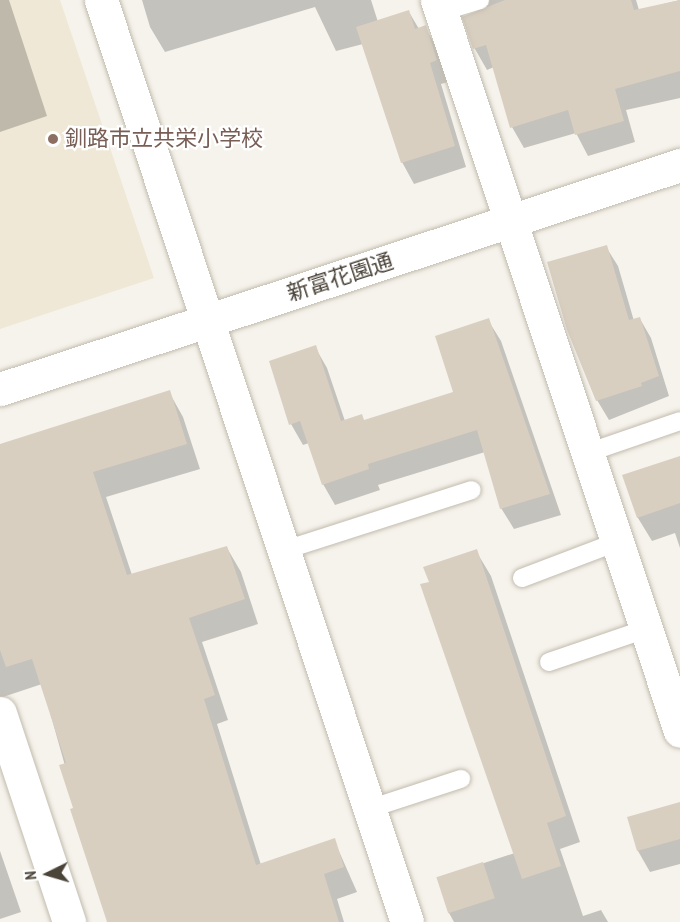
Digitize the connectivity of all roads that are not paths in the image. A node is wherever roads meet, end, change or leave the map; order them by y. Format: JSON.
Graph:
{"nodes":[{"id":1,"x":101,"y":0,"type":"edge"},
{"id":2,"x":480,"y":0,"type":"edge"},
{"id":3,"x":439,"y":6,"type":"edge"},
{"id":4,"x":680,"y":165,"type":"edge"},
{"id":5,"x":510,"y":221,"type":"junction"},
{"id":6,"x":209,"y":320,"type":"junction"},
{"id":7,"x":0,"y":389,"type":"edge"},
{"id":8,"x":680,"y":421,"type":"edge"},
{"id":9,"x":587,"y":453,"type":"junction"},
{"id":10,"x":472,"y":490,"type":"dead end"},
{"id":11,"x":617,"y":542,"type":"junction"},
{"id":12,"x":285,"y":550,"type":"junction"},
{"id":13,"x":522,"y":578,"type":"dead end"},
{"id":14,"x":646,"y":629,"type":"junction"},
{"id":15,"x":549,"y":662,"type":"dead end"},
{"id":16,"x":0,"y":713,"type":"edge"},
{"id":17,"x":680,"y":731,"type":"edge"},
{"id":18,"x":461,"y":779,"type":"dead end"},
{"id":19,"x":369,"y":809,"type":"junction"},
{"id":20,"x":69,"y":922,"type":"edge"},
{"id":21,"x":406,"y":922,"type":"edge"}],
"edges":[{"from":1,"to":6,"type":"street"},
{"from":2,"to":3,"type":"lane"},
{"from":3,"to":5,"type":"street"},
{"from":4,"to":5,"type":"street","name":"新富花園通"},
{"from":5,"to":6,"type":"street","name":"新富花園通"},
{"from":5,"to":9,"type":"street"},
{"from":6,"to":7,"type":"street","name":"新富花園通"},
{"from":6,"to":12,"type":"street"},
{"from":8,"to":9,"type":"lane"},
{"from":9,"to":11,"type":"street"},
{"from":10,"to":12,"type":"lane"},
{"from":11,"to":13,"type":"lane"},
{"from":11,"to":14,"type":"street"},
{"from":12,"to":19,"type":"street"},
{"from":14,"to":15,"type":"lane"},
{"from":14,"to":17,"type":"street"},
{"from":16,"to":20,"type":"street"},
{"from":18,"to":19,"type":"lane"},
{"from":19,"to":21,"type":"street"}]}
